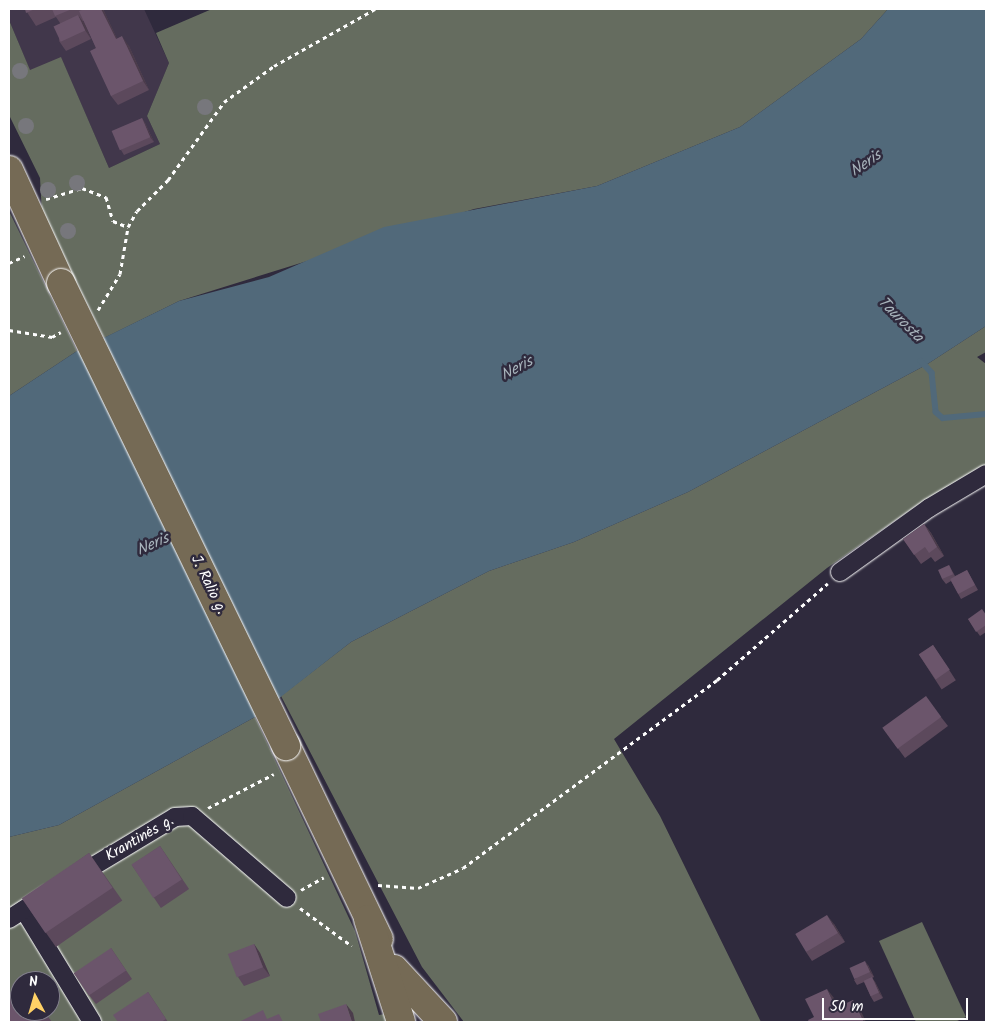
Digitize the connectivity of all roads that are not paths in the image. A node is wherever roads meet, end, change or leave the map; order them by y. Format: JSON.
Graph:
{"nodes":[{"id":1,"x":9,"y":170,"type":"edge"},
{"id":2,"x":986,"y":474,"type":"edge"},
{"id":3,"x":840,"y":572,"type":"road end"},
{"id":4,"x":287,"y":898,"type":"road end"},
{"id":5,"x":24,"y":910,"type":"junction"},
{"id":6,"x":9,"y":919,"type":"edge"},
{"id":7,"x":368,"y":919,"type":"junction"},
{"id":8,"x":394,"y":968,"type":"junction"},
{"id":9,"x":92,"y":1022,"type":"edge"},
{"id":10,"x":401,"y":1022,"type":"edge"},
{"id":11,"x":416,"y":1022,"type":"edge"},
{"id":12,"x":443,"y":1022,"type":"edge"}],
"edges":[{"from":1,"to":7,"type":"main road","name":"J. Ralio g.","bridge":true},
{"from":2,"to":3,"type":"street"},
{"from":4,"to":5,"type":"street","name":"Krantinės g."},
{"from":5,"to":6,"type":"street","name":"Krantinės g."},
{"from":5,"to":9,"type":"street"},
{"from":7,"to":8,"type":"main road"},
{"from":7,"to":10,"type":"main road"},
{"from":8,"to":11,"type":"main road"},
{"from":8,"to":12,"type":"main road"}]}
